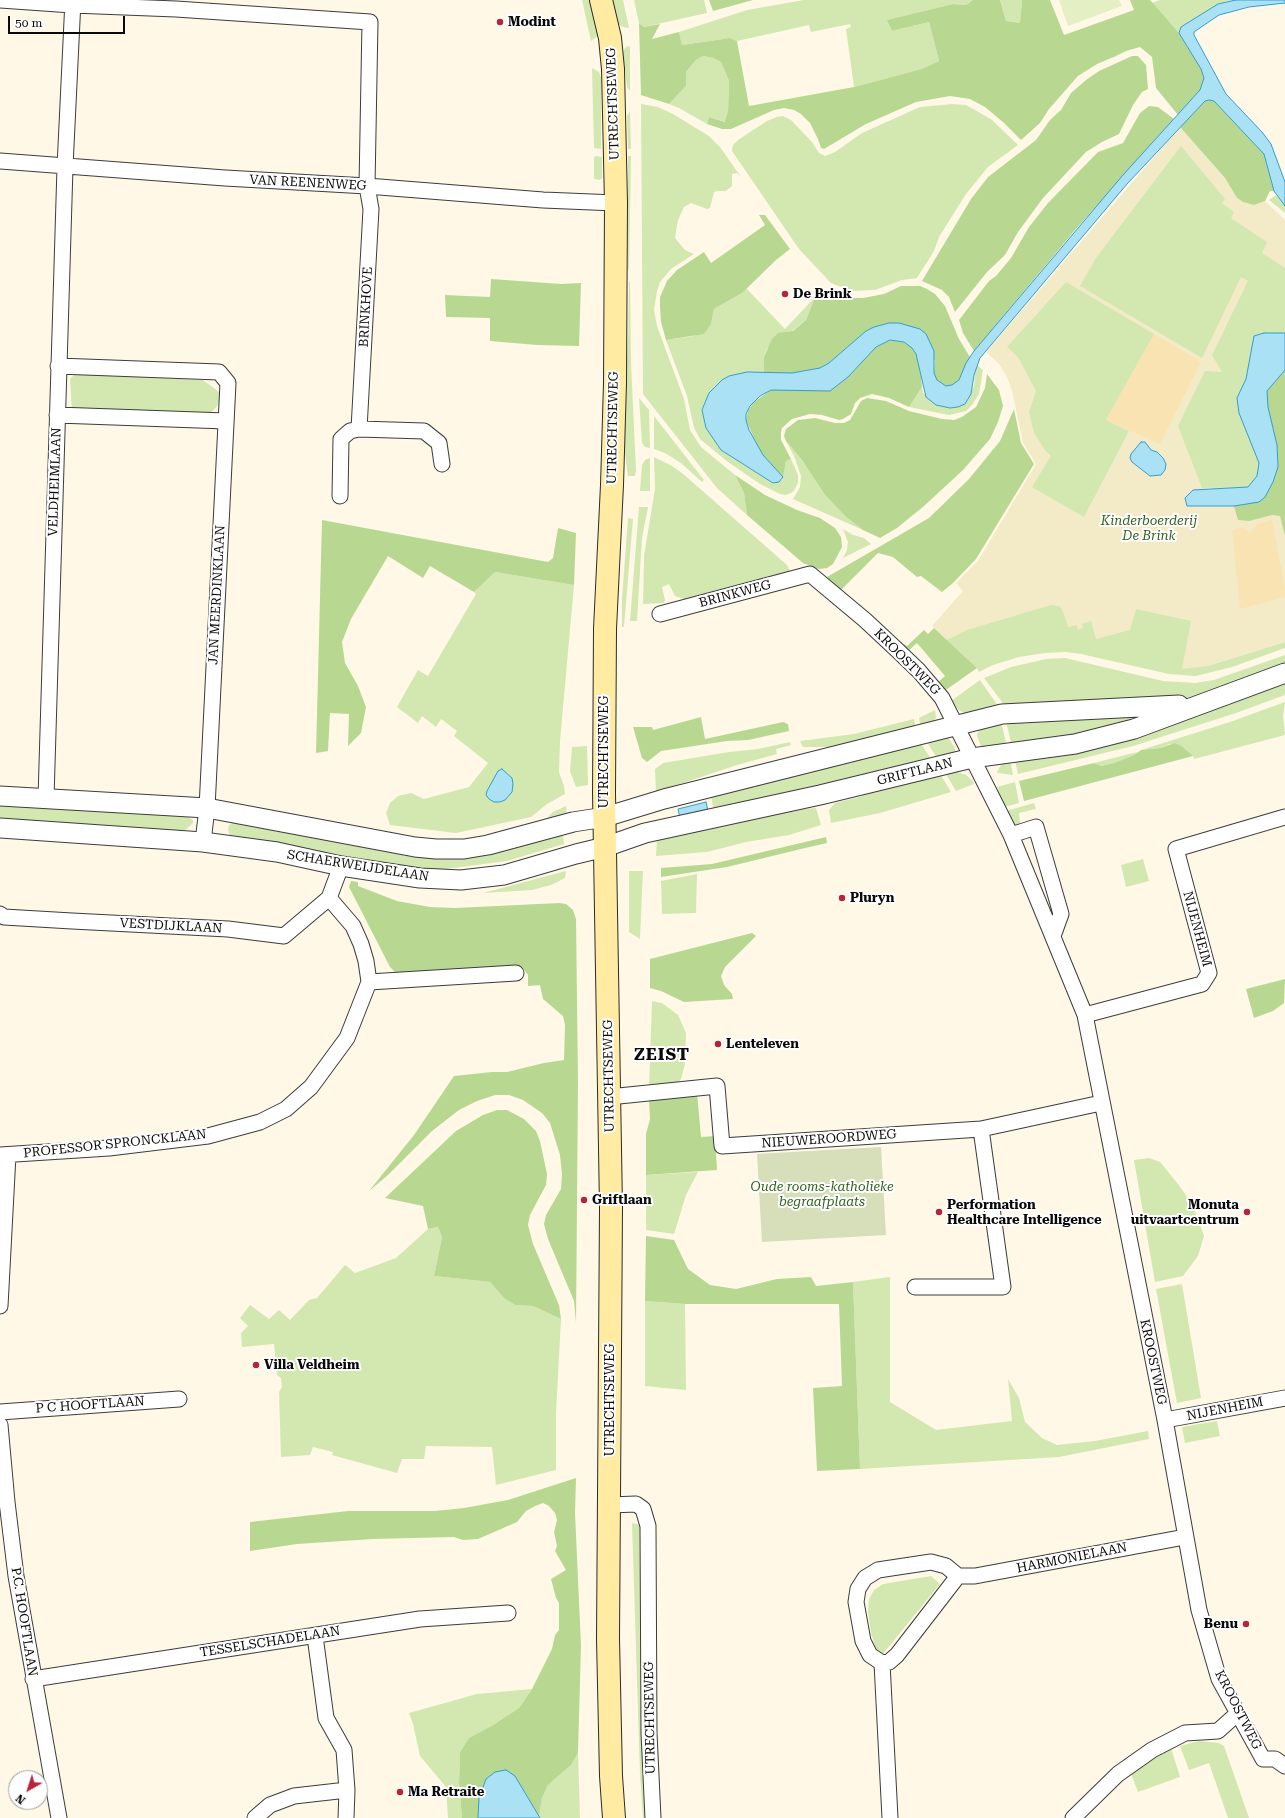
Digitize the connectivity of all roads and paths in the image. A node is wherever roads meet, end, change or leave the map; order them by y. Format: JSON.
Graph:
{"nodes":[{"id":1,"x":0,"y":0,"type":"edge"},
{"id":2,"x":601,"y":0,"type":"edge"},
{"id":3,"x":72,"y":3,"type":"edge"},
{"id":4,"x":176,"y":4,"type":"edge"},
{"id":5,"x":0,"y":161,"type":"edge"},
{"id":6,"x":65,"y":167,"type":"junction"},
{"id":7,"x":367,"y":186,"type":"junction"},
{"id":8,"x":616,"y":203,"type":"junction"},
{"id":9,"x":58,"y":366,"type":"junction"},
{"id":10,"x":57,"y":415,"type":"junction"},
{"id":11,"x":226,"y":422,"type":"junction"},
{"id":12,"x":359,"y":429,"type":"junction"},
{"id":13,"x":442,"y":464,"type":"dead end"},
{"id":14,"x":340,"y":496,"type":"dead end"},
{"id":15,"x":810,"y":574,"type":"joint"},
{"id":16,"x":660,"y":614,"type":"dead end"},
{"id":17,"x":1285,"y":673,"type":"edge"},
{"id":18,"x":1224,"y":696,"type":"junction"},
{"id":19,"x":955,"y":725,"type":"junction"},
{"id":20,"x":972,"y":758,"type":"junction"},
{"id":21,"x":0,"y":796,"type":"edge"},
{"id":22,"x":46,"y":798,"type":"junction"},
{"id":23,"x":207,"y":808,"type":"junction"},
{"id":24,"x":605,"y":817,"type":"junction"},
{"id":25,"x":1285,"y":817,"type":"edge"},
{"id":26,"x":0,"y":828,"type":"edge"},
{"id":27,"x":1011,"y":835,"type":"junction"},
{"id":28,"x":203,"y":842,"type":"junction"},
{"id":29,"x":605,"y":847,"type":"junction"},
{"id":30,"x":340,"y":866,"type":"junction"},
{"id":31,"x":329,"y":898,"type":"junction"},
{"id":32,"x":0,"y":914,"type":"edge"},
{"id":33,"x":1053,"y":936,"type":"junction"},
{"id":34,"x":516,"y":973,"type":"dead end"},
{"id":35,"x":369,"y":982,"type":"junction"},
{"id":36,"x":1085,"y":1015,"type":"junction"},
{"id":37,"x":609,"y":1097,"type":"junction"},
{"id":38,"x":1101,"y":1103,"type":"junction"},
{"id":39,"x":980,"y":1129,"type":"junction"},
{"id":40,"x":4,"y":1155,"type":"edge"},
{"id":41,"x":915,"y":1287,"type":"dead end"},
{"id":42,"x":0,"y":1306,"type":"edge"},
{"id":43,"x":1285,"y":1398,"type":"edge"},
{"id":44,"x":179,"y":1399,"type":"dead end"},
{"id":45,"x":0,"y":1412,"type":"edge"},
{"id":46,"x":1165,"y":1420,"type":"junction"},
{"id":47,"x":0,"y":1425,"type":"edge"},
{"id":48,"x":610,"y":1505,"type":"junction"},
{"id":49,"x":1185,"y":1537,"type":"junction"},
{"id":50,"x":958,"y":1576,"type":"junction"},
{"id":51,"x":508,"y":1613,"type":"dead end"},
{"id":52,"x":315,"y":1636,"type":"junction"},
{"id":53,"x":882,"y":1663,"type":"junction"},
{"id":54,"x":33,"y":1679,"type":"junction"},
{"id":55,"x":1238,"y":1713,"type":"junction"},
{"id":56,"x":1285,"y":1766,"type":"edge"},
{"id":57,"x":347,"y":1790,"type":"junction"},
{"id":58,"x":59,"y":1818,"type":"edge"},
{"id":59,"x":255,"y":1818,"type":"edge"},
{"id":60,"x":346,"y":1818,"type":"edge"},
{"id":61,"x":614,"y":1818,"type":"edge"},
{"id":62,"x":654,"y":1818,"type":"edge"},
{"id":63,"x":890,"y":1818,"type":"edge"},
{"id":64,"x":1073,"y":1818,"type":"edge"}],
"edges":[{"from":1,"to":3,"type":"street"},
{"from":2,"to":8,"type":"main road","name":"UTRECHTSEWEG"},
{"from":3,"to":4,"type":"street"},
{"from":3,"to":6,"type":"street","name":"VELDHEIMLAAN"},
{"from":4,"to":7,"type":"street","name":"BRINKHOVE"},
{"from":5,"to":6,"type":"street","name":"VAN REENENWEG"},
{"from":6,"to":7,"type":"street","name":"VAN REENENWEG"},
{"from":6,"to":9,"type":"street","name":"VELDHEIMLAAN"},
{"from":7,"to":8,"type":"street","name":"VAN REENENWEG"},
{"from":7,"to":12,"type":"street","name":"BRINKHOVE"},
{"from":8,"to":24,"type":"main road","name":"UTRECHTSEWEG"},
{"from":9,"to":10,"type":"street","name":"VELDHEIMLAAN"},
{"from":9,"to":11,"type":"street","name":"JAN MEERDINKLAAN"},
{"from":10,"to":11,"type":"street"},
{"from":10,"to":22,"type":"street","name":"VELDHEIMLAAN"},
{"from":11,"to":23,"type":"street","name":"JAN MEERDINKLAAN"},
{"from":12,"to":13,"type":"street"},
{"from":12,"to":14,"type":"street"},
{"from":15,"to":16,"type":"street","name":"BRINKWEG"},
{"from":15,"to":19,"type":"street","name":"KROOSTWEG"},
{"from":17,"to":18,"type":"street","name":"GRIFTLAAN"},
{"from":18,"to":19,"type":"street","name":"GRIFTLAAN"},
{"from":18,"to":20,"type":"street","name":"GRIFTLAAN"},
{"from":19,"to":20,"type":"street","name":"KROOSTWEG"},
{"from":19,"to":24,"type":"street","name":"GRIFTLAAN"},
{"from":20,"to":27,"type":"street","name":"KROOSTWEG"},
{"from":20,"to":29,"type":"street","name":"GRIFTLAAN"},
{"from":21,"to":22,"type":"street"},
{"from":22,"to":23,"type":"street"},
{"from":23,"to":24,"type":"street"},
{"from":23,"to":28,"type":"street"},
{"from":24,"to":29,"type":"main road","name":"UTRECHTSEWEG"},
{"from":25,"to":36,"type":"street","name":"NIJENHEIM"},
{"from":26,"to":28,"type":"street","name":"SCHAERWEIJDELAAN"},
{"from":27,"to":33,"type":"street","name":"KROOSTWEG"},
{"from":27,"to":33,"type":"street"},
{"from":28,"to":30,"type":"street","name":"SCHAERWEIJDELAAN"},
{"from":29,"to":30,"type":"street","name":"SCHAERWEIJDELAAN"},
{"from":29,"to":37,"type":"main road","name":"UTRECHTSEWEG"},
{"from":30,"to":31,"type":"street"},
{"from":31,"to":32,"type":"street","name":"VESTDIJKLAAN"},
{"from":31,"to":35,"type":"street","name":"PROFESSOR SPRONCKLAAN"},
{"from":33,"to":36,"type":"street","name":"KROOSTWEG"},
{"from":34,"to":35,"type":"street"},
{"from":35,"to":40,"type":"street","name":"PROFESSOR SPRONCKLAAN"},
{"from":36,"to":38,"type":"street","name":"KROOSTWEG"},
{"from":37,"to":39,"type":"street","name":"NIEUWEROORDWEG"},
{"from":37,"to":48,"type":"main road","name":"UTRECHTSEWEG"},
{"from":38,"to":39,"type":"street","name":"NIEUWEROORDWEG"},
{"from":38,"to":46,"type":"street","name":"KROOSTWEG"},
{"from":39,"to":41,"type":"street"},
{"from":40,"to":42,"type":"street"},
{"from":43,"to":46,"type":"street","name":"NIJENHEIM"},
{"from":44,"to":45,"type":"street","name":"P C HOOFTLAAN"},
{"from":46,"to":49,"type":"street","name":"KROOSTWEG"},
{"from":47,"to":54,"type":"street","name":"P.C. HOOFTLAAN"},
{"from":48,"to":61,"type":"main road","name":"UTRECHTSEWEG"},
{"from":48,"to":62,"type":"street","name":"UTRECHTSEWEG"},
{"from":49,"to":50,"type":"street","name":"HARMONIELAAN"},
{"from":49,"to":55,"type":"street","name":"KROOSTWEG"},
{"from":50,"to":53,"type":"street"},
{"from":50,"to":53,"type":"street"},
{"from":51,"to":52,"type":"street","name":"TESSELSCHADELAAN"},
{"from":52,"to":54,"type":"street","name":"TESSELSCHADELAAN"},
{"from":52,"to":57,"type":"street"},
{"from":53,"to":63,"type":"street"},
{"from":54,"to":58,"type":"street","name":"P.C. HOOFTLAAN"},
{"from":55,"to":56,"type":"street","name":"KROOSTWEG"},
{"from":55,"to":64,"type":"street"},
{"from":57,"to":59,"type":"street"},
{"from":57,"to":60,"type":"street"}]}
